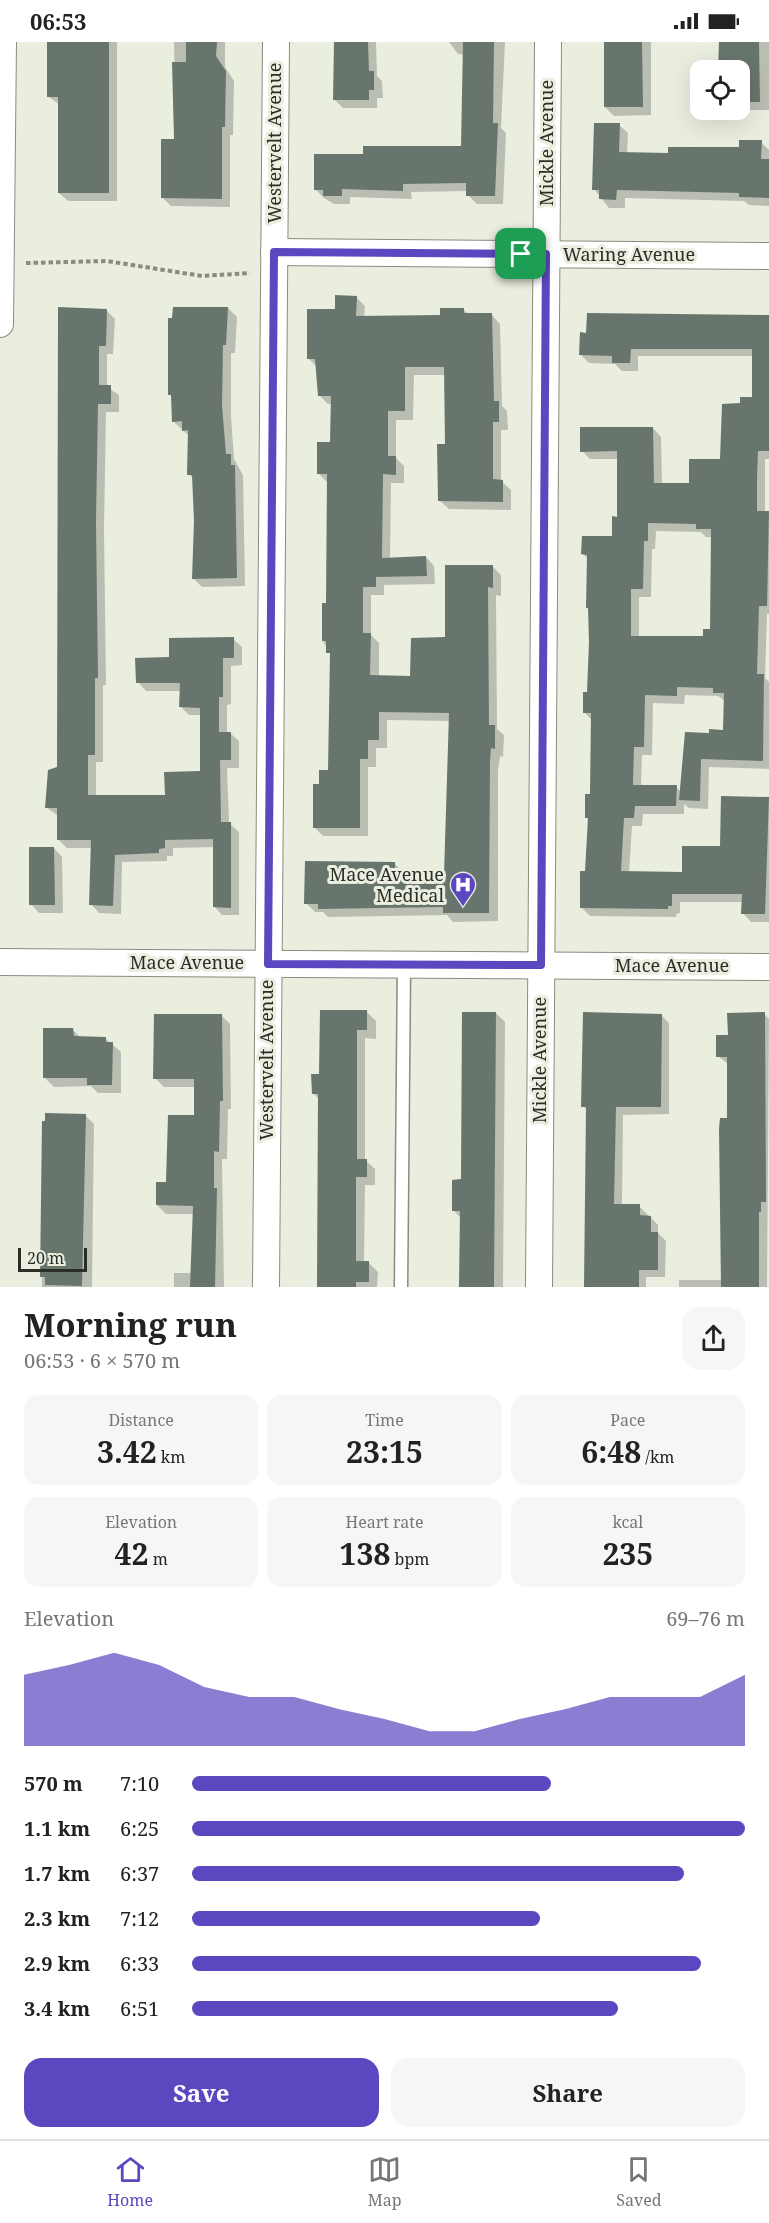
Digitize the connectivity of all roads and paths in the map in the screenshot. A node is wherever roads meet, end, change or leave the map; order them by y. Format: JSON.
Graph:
{"nodes":[{"id":1,"x":3,"y":42,"type":"edge"},
{"id":2,"x":276,"y":42,"type":"edge"},
{"id":3,"x":548,"y":42,"type":"edge"},
{"id":4,"x":0,"y":250,"type":"edge"},
{"id":5,"x":274,"y":252,"type":"junction"},
{"id":6,"x":546,"y":254,"type":"junction"},
{"id":7,"x":769,"y":256,"type":"edge"},
{"id":8,"x":26,"y":263,"type":"dead end"},
{"id":9,"x":250,"y":273,"type":"dead end"},
{"id":10,"x":0,"y":324,"type":"edge"},
{"id":11,"x":0,"y":962,"type":"edge"},
{"id":12,"x":268,"y":964,"type":"junction"},
{"id":13,"x":404,"y":965,"type":"junction"},
{"id":14,"x":541,"y":965,"type":"junction"},
{"id":15,"x":769,"y":967,"type":"edge"},
{"id":16,"x":266,"y":1287,"type":"edge"},
{"id":17,"x":401,"y":1287,"type":"edge"},
{"id":18,"x":539,"y":1287,"type":"edge"}],
"edges":[{"from":1,"to":4,"type":"street"},
{"from":2,"to":5,"type":"street","name":"Westervelt Avenue"},
{"from":3,"to":6,"type":"street","name":"Mickle Avenue"},
{"from":4,"to":10,"type":"street"},
{"from":5,"to":6,"type":"street","name":"Waring Avenue"},
{"from":5,"to":12,"type":"street","name":"Westervelt Avenue"},
{"from":6,"to":7,"type":"street","name":"Waring Avenue"},
{"from":6,"to":14,"type":"street","name":"Mickle Avenue"},
{"from":8,"to":9,"type":"path"},
{"from":11,"to":12,"type":"street","name":"Mace Avenue"},
{"from":12,"to":13,"type":"street","name":"Mace Avenue"},
{"from":12,"to":16,"type":"street","name":"Westervelt Avenue"},
{"from":13,"to":14,"type":"street","name":"Mace Avenue"},
{"from":13,"to":17,"type":"lane"},
{"from":14,"to":15,"type":"street","name":"Mace Avenue"},
{"from":14,"to":18,"type":"street","name":"Mickle Avenue"}]}
